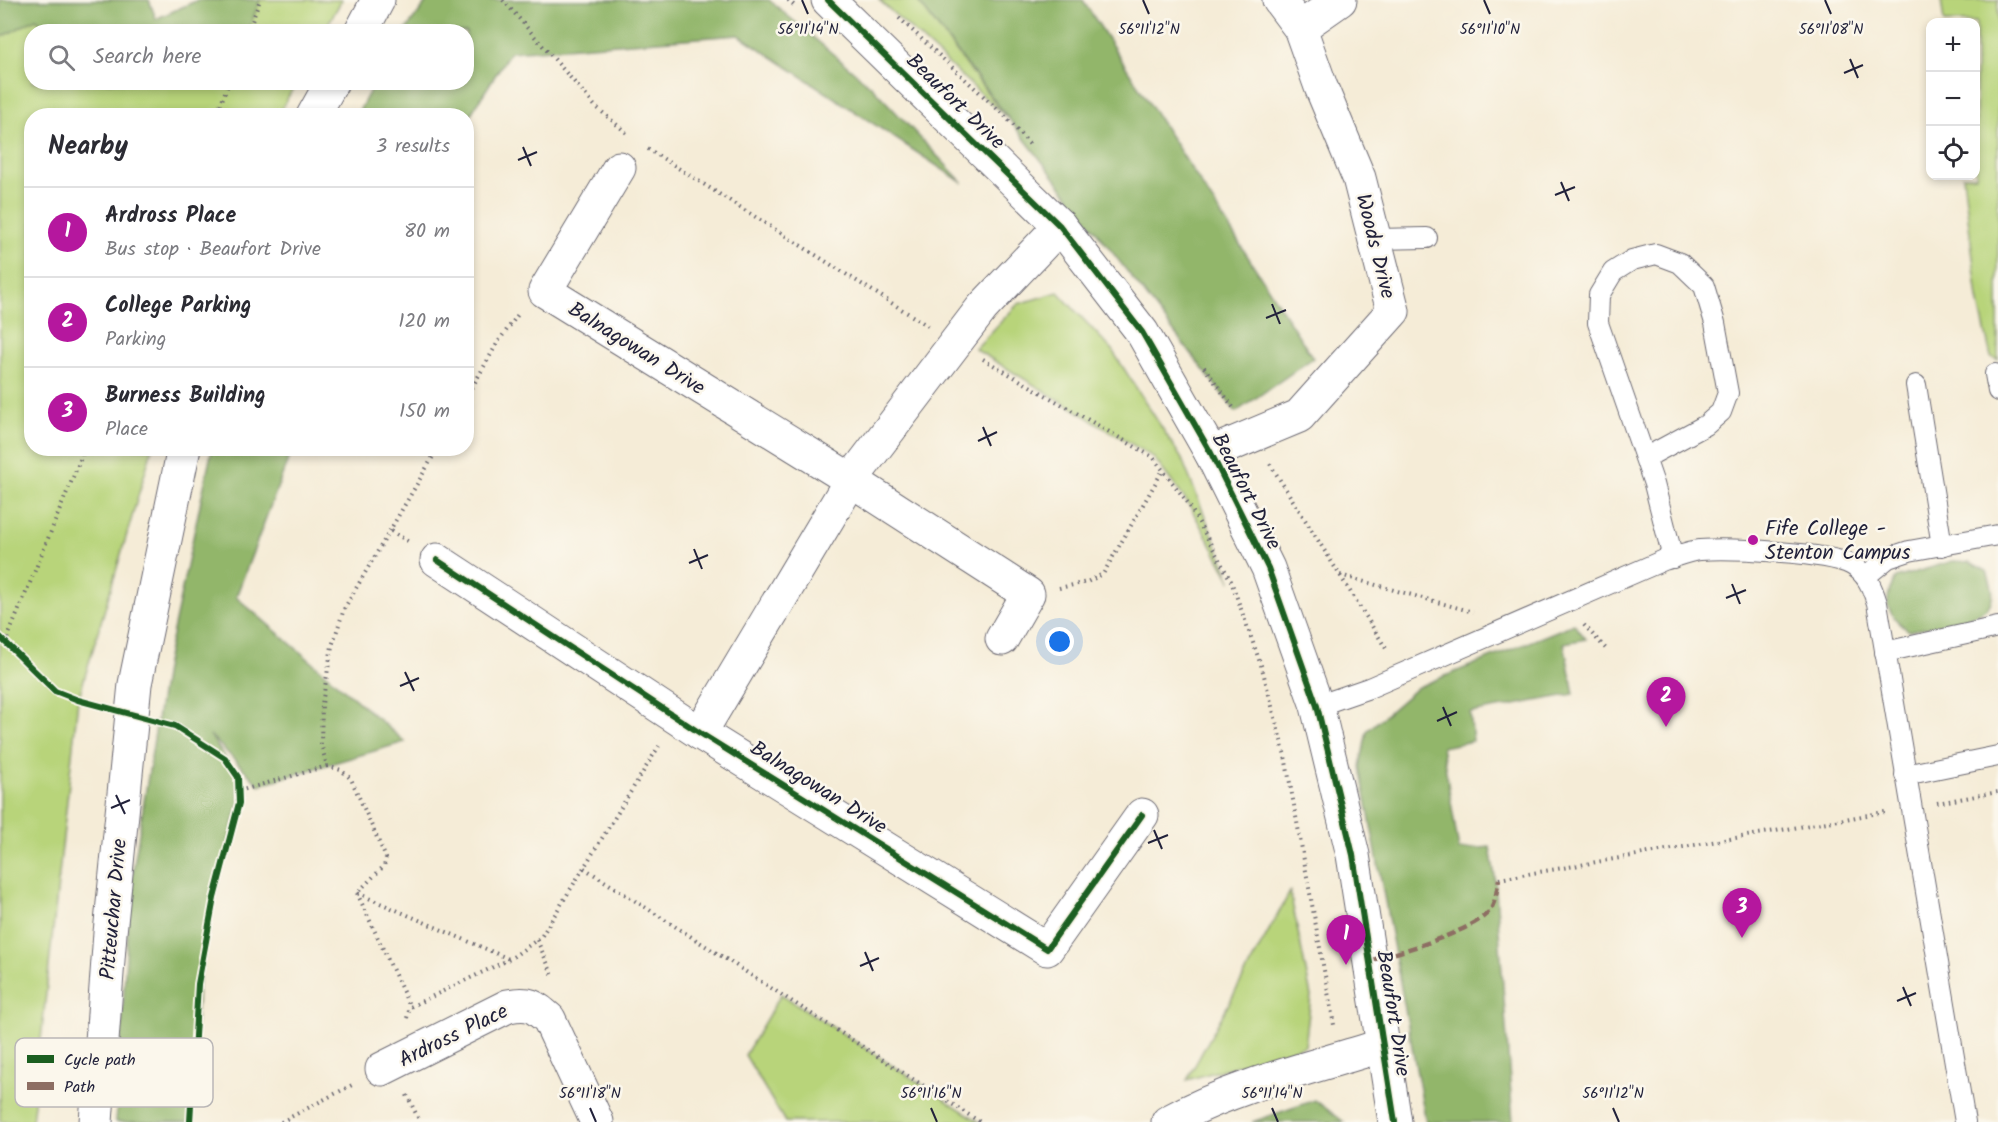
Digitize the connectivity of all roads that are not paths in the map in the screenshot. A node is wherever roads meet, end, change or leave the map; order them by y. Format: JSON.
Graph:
{"nodes":[{"id":1,"x":378,"y":0,"type":"edge"},
{"id":2,"x":1279,"y":0,"type":"edge"},
{"id":3,"x":1340,"y":0,"type":"edge"},
{"id":4,"x":812,"y":4,"type":"edge"},
{"id":5,"x":365,"y":24,"type":"edge"},
{"id":6,"x":1300,"y":28,"type":"junction"},
{"id":7,"x":328,"y":90,"type":"edge"},
{"id":8,"x":318,"y":108,"type":"edge"},
{"id":9,"x":619,"y":168,"type":"dead end"},
{"id":10,"x":1060,"y":226,"type":"junction"},
{"id":11,"x":1427,"y":238,"type":"dead end"},
{"id":12,"x":1375,"y":239,"type":"junction"},
{"id":13,"x":1916,"y":385,"type":"dead end"},
{"id":14,"x":1211,"y":453,"type":"junction"},
{"id":15,"x":182,"y":456,"type":"edge"},
{"id":16,"x":1645,"y":458,"type":"junction"},
{"id":17,"x":850,"y":480,"type":"junction"},
{"id":18,"x":1993,"y":542,"type":"edge"},
{"id":19,"x":1942,"y":546,"type":"junction"},
{"id":20,"x":1673,"y":558,"type":"junction"},
{"id":21,"x":437,"y":560,"type":"dead end"},
{"id":22,"x":1866,"y":576,"type":"junction"},
{"id":23,"x":1998,"y":627,"type":"edge"},
{"id":24,"x":1002,"y":639,"type":"dead end"},
{"id":25,"x":1885,"y":651,"type":"junction"},
{"id":26,"x":1317,"y":706,"type":"junction"},
{"id":27,"x":688,"y":725,"type":"junction"},
{"id":28,"x":1998,"y":756,"type":"edge"},
{"id":29,"x":1905,"y":775,"type":"junction"},
{"id":30,"x":1143,"y":815,"type":"dead end"},
{"id":31,"x":102,"y":1038,"type":"edge"},
{"id":32,"x":1381,"y":1046,"type":"junction"},
{"id":33,"x":387,"y":1067,"type":"road end"},
{"id":34,"x":97,"y":1107,"type":"edge"},
{"id":35,"x":96,"y":1122,"type":"edge"},
{"id":36,"x":597,"y":1122,"type":"edge"},
{"id":37,"x":1168,"y":1122,"type":"edge"},
{"id":38,"x":1395,"y":1122,"type":"edge"},
{"id":39,"x":1965,"y":1122,"type":"edge"}],
"edges":[{"from":1,"to":5,"type":"street"},
{"from":2,"to":6,"type":"street","name":"Woods Drive"},
{"from":3,"to":6,"type":"street"},
{"from":4,"to":10,"type":"street","name":"Beaufort Drive"},
{"from":6,"to":12,"type":"street","name":"Woods Drive"},
{"from":7,"to":8,"type":"street"},
{"from":9,"to":17,"type":"street","name":"Balnagowan Drive"},
{"from":10,"to":14,"type":"street","name":"Beaufort Drive"},
{"from":10,"to":17,"type":"street"},
{"from":11,"to":12,"type":"lane"},
{"from":12,"to":14,"type":"street","name":"Woods Drive"},
{"from":13,"to":19,"type":"lane"},
{"from":14,"to":26,"type":"street","name":"Beaufort Drive"},
{"from":15,"to":31,"type":"street","name":"Pitteuchar Drive"},
{"from":16,"to":16,"type":"lane"},
{"from":16,"to":20,"type":"lane"},
{"from":17,"to":24,"type":"street","name":"Balnagowan Drive"},
{"from":17,"to":27,"type":"street"},
{"from":18,"to":19,"type":"lane"},
{"from":19,"to":22,"type":"lane"},
{"from":20,"to":22,"type":"lane"},
{"from":20,"to":26,"type":"lane"},
{"from":21,"to":27,"type":"street","name":"Balnagowan Drive"},
{"from":22,"to":25,"type":"lane"},
{"from":23,"to":25,"type":"lane"},
{"from":25,"to":29,"type":"lane"},
{"from":26,"to":32,"type":"street","name":"Beaufort Drive"},
{"from":27,"to":30,"type":"street","name":"Balnagowan Drive"},
{"from":28,"to":29,"type":"lane"},
{"from":29,"to":39,"type":"lane"},
{"from":32,"to":37,"type":"street"},
{"from":32,"to":38,"type":"street","name":"Beaufort Drive"},
{"from":33,"to":36,"type":"street","name":"Ardross Place"},
{"from":34,"to":35,"type":"street","name":"Pitteuchar Drive"}]}
